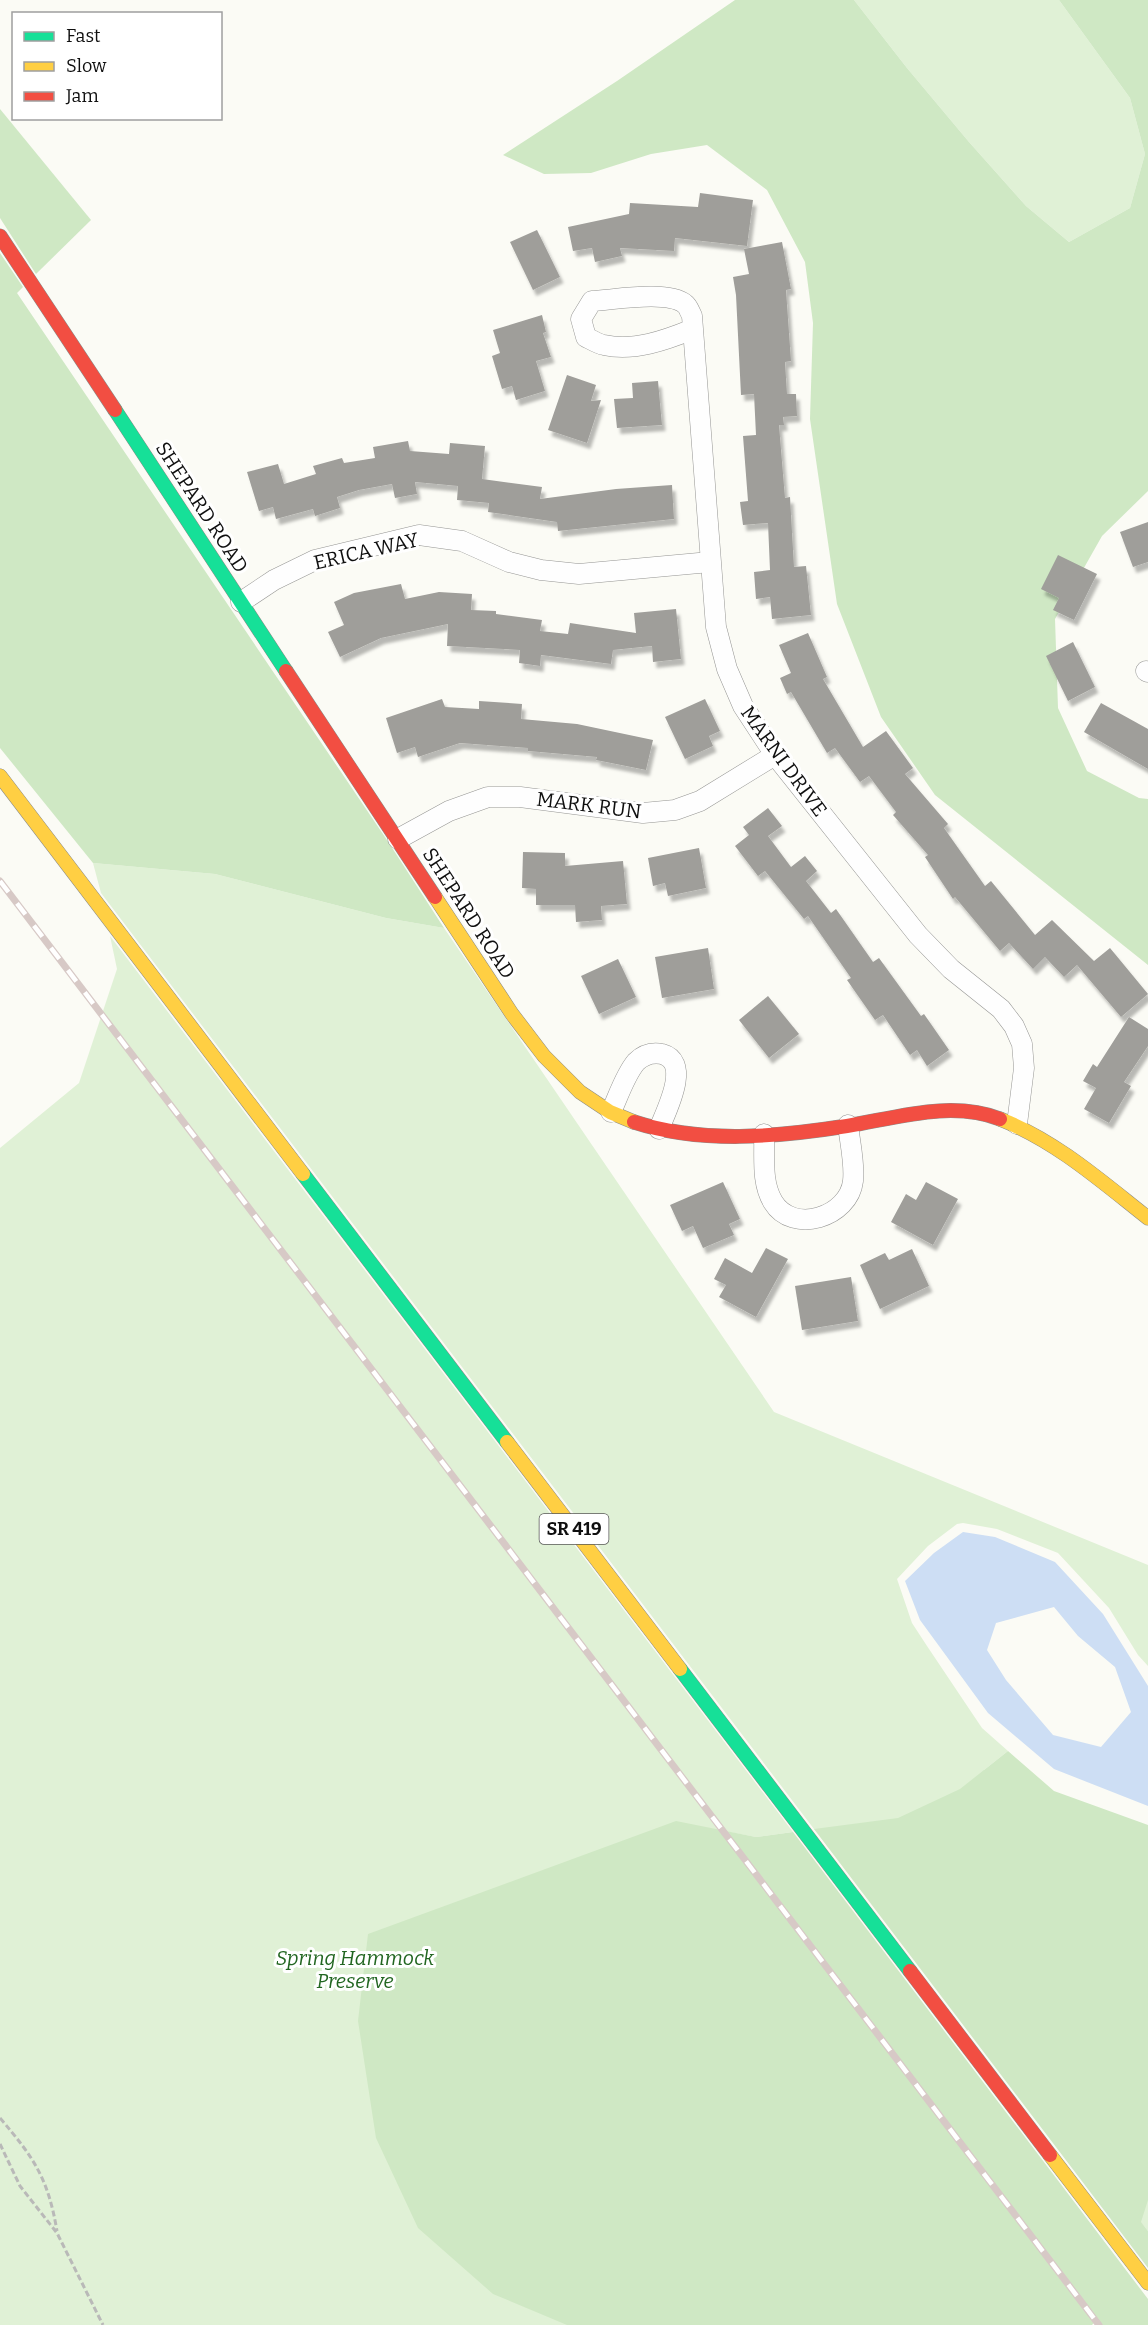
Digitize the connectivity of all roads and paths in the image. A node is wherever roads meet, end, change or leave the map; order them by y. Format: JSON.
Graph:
{"nodes":[{"id":1,"x":0,"y":236,"type":"edge"},
{"id":2,"x":693,"y":328,"type":"junction"},
{"id":3,"x":710,"y":562,"type":"junction"},
{"id":4,"x":241,"y":602,"type":"junction"},
{"id":5,"x":775,"y":755,"type":"junction"},
{"id":6,"x":0,"y":776,"type":"edge"},
{"id":7,"x":398,"y":840,"type":"junction"},
{"id":8,"x":610,"y":1112,"type":"junction"},
{"id":9,"x":1017,"y":1124,"type":"junction"},
{"id":10,"x":848,"y":1125,"type":"junction"},
{"id":11,"x":659,"y":1129,"type":"junction"},
{"id":12,"x":764,"y":1134,"type":"junction"},
{"id":13,"x":1148,"y":1218,"type":"edge"},
{"id":14,"x":0,"y":2118,"type":"edge"},
{"id":15,"x":0,"y":2144,"type":"edge"},
{"id":16,"x":57,"y":2233,"type":"junction"},
{"id":17,"x":1148,"y":2283,"type":"edge"},
{"id":18,"x":103,"y":2325,"type":"edge"}],
"edges":[{"from":1,"to":4,"type":"main road","name":"SHEPARD ROAD"},
{"from":2,"to":2,"type":"street","name":"MARNI DRIVE"},
{"from":2,"to":3,"type":"street","name":"MARNI DRIVE"},
{"from":3,"to":4,"type":"street","name":"ERICA WAY"},
{"from":3,"to":5,"type":"street","name":"MARNI DRIVE"},
{"from":4,"to":7,"type":"main road","name":"SHEPARD ROAD"},
{"from":5,"to":7,"type":"street","name":"MARK RUN"},
{"from":5,"to":9,"type":"street","name":"MARNI DRIVE"},
{"from":6,"to":17,"type":"main road","number":"SR 419"},
{"from":7,"to":8,"type":"main road","name":"SHEPARD ROAD"},
{"from":8,"to":11,"type":"main road","name":"SHEPARD ROAD"},
{"from":8,"to":11,"type":"street"},
{"from":9,"to":10,"type":"main road","name":"SHEPARD ROAD"},
{"from":9,"to":13,"type":"main road","name":"SHEPARD ROAD"},
{"from":10,"to":12,"type":"main road","name":"SHEPARD ROAD"},
{"from":10,"to":12,"type":"street"},
{"from":11,"to":12,"type":"main road","name":"SHEPARD ROAD"},
{"from":14,"to":16,"type":"path"},
{"from":15,"to":16,"type":"path"},
{"from":16,"to":18,"type":"path"}]}
